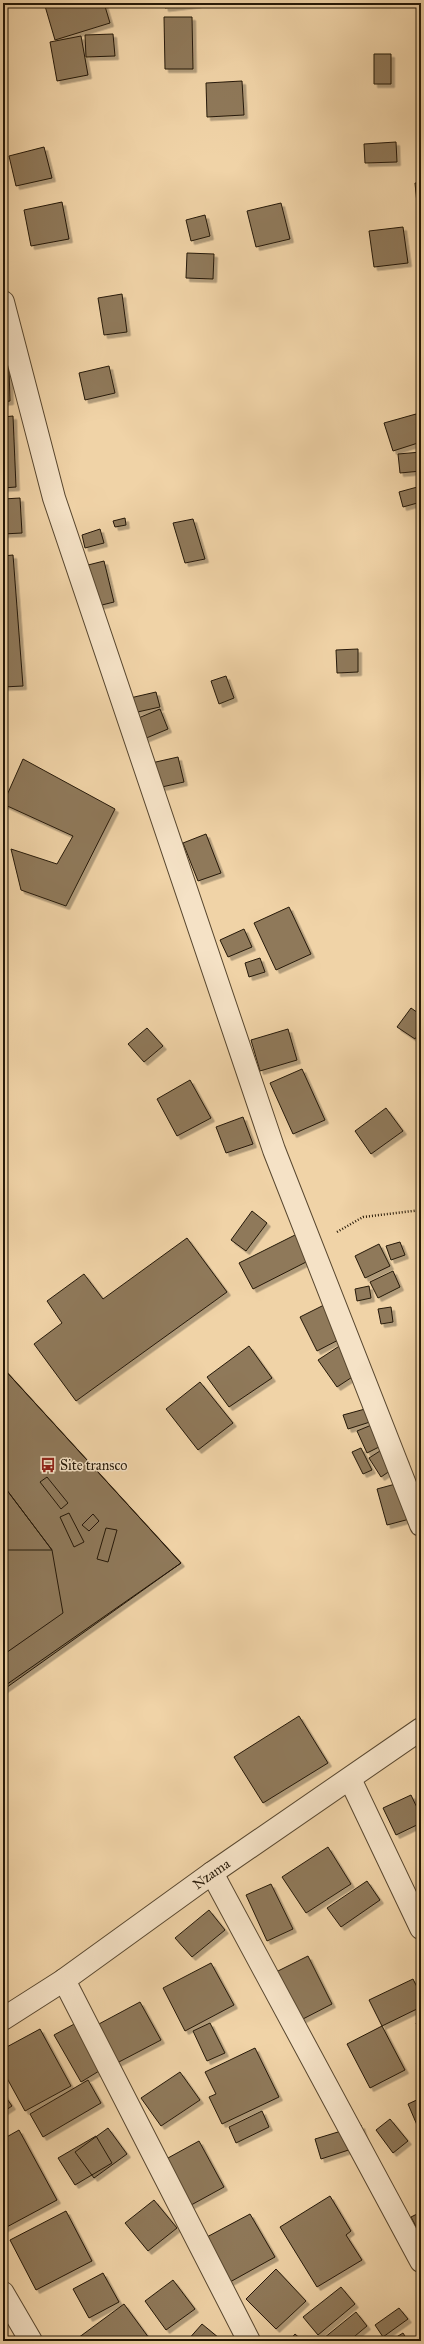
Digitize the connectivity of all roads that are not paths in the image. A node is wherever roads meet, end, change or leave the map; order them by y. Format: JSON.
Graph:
{"nodes":[{"id":1,"x":3,"y":302,"type":"edge"},
{"id":2,"x":421,"y":1525,"type":"edge"},
{"id":3,"x":421,"y":1729,"type":"edge"},
{"id":4,"x":350,"y":1779,"type":"junction"},
{"id":5,"x":212,"y":1873,"type":"junction"},
{"id":6,"x":421,"y":1928,"type":"edge"},
{"id":7,"x":64,"y":1980,"type":"junction"},
{"id":8,"x":3,"y":2018,"type":"edge"},
{"id":9,"x":421,"y":2261,"type":"edge"},
{"id":10,"x":3,"y":2293,"type":"edge"},
{"id":11,"x":31,"y":2341,"type":"edge"},
{"id":12,"x":250,"y":2341,"type":"edge"}],
"edges":[{"from":1,"to":2,"type":"street"},
{"from":3,"to":4,"type":"street","name":"Nzama"},
{"from":4,"to":5,"type":"street","name":"Nzama"},
{"from":4,"to":6,"type":"street"},
{"from":5,"to":7,"type":"street","name":"Nzama"},
{"from":5,"to":9,"type":"street"},
{"from":7,"to":8,"type":"street","name":"Nzama"},
{"from":7,"to":12,"type":"street"},
{"from":10,"to":11,"type":"street"}]}
